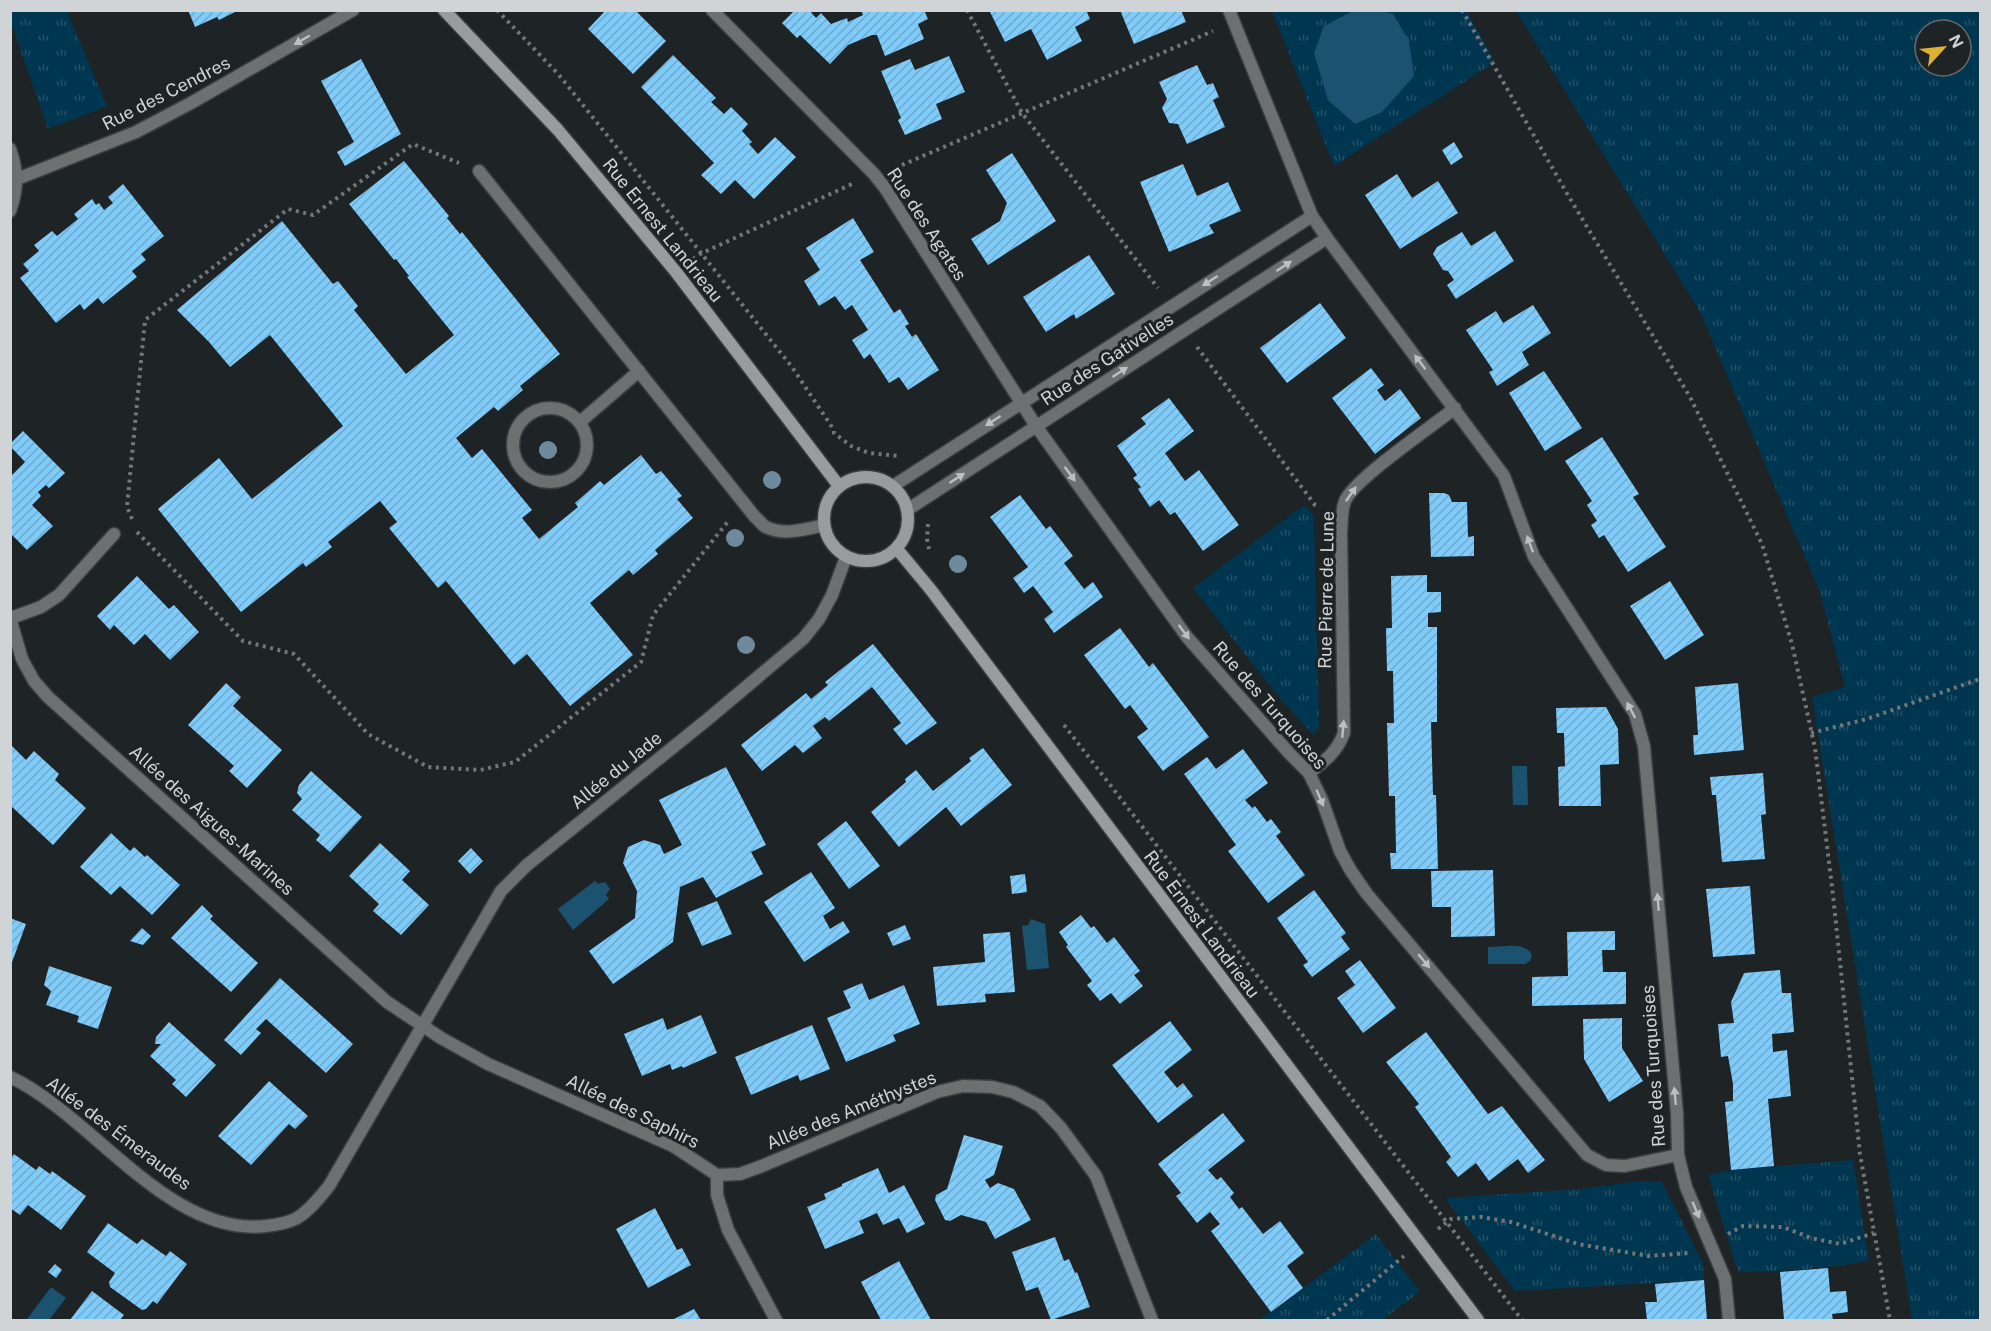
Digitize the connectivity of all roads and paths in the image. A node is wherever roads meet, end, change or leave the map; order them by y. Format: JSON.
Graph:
{"nodes":[{"id":1,"x":353,"y":10,"type":"edge"},
{"id":2,"x":444,"y":10,"type":"edge"},
{"id":3,"x":497,"y":10,"type":"edge"},
{"id":4,"x":712,"y":10,"type":"edge"},
{"id":5,"x":967,"y":10,"type":"edge"},
{"id":6,"x":1229,"y":10,"type":"edge"},
{"id":7,"x":1462,"y":10,"type":"edge"},
{"id":8,"x":1234,"y":24,"type":"junction"},
{"id":9,"x":1022,"y":113,"type":"junction"},
{"id":10,"x":10,"y":149,"type":"edge"},
{"id":11,"x":479,"y":171,"type":"joint"},
{"id":12,"x":874,"y":174,"type":"junction"},
{"id":13,"x":17,"y":179,"type":"junction"},
{"id":14,"x":10,"y":211,"type":"edge"},
{"id":15,"x":1312,"y":216,"type":"junction"},
{"id":16,"x":1327,"y":238,"type":"junction"},
{"id":17,"x":700,"y":254,"type":"junction"},
{"id":18,"x":676,"y":272,"type":"junction"},
{"id":19,"x":1171,"y":307,"type":"junction"},
{"id":20,"x":1187,"y":329,"type":"junction"},
{"id":21,"x":639,"y":371,"type":"junction"},
{"id":22,"x":1021,"y":403,"type":"junction"},
{"id":23,"x":1455,"y":408,"type":"junction"},
{"id":24,"x":580,"y":422,"type":"junction"},
{"id":25,"x":1036,"y":426,"type":"junction"},
{"id":26,"x":900,"y":456,"type":"dead end"},
{"id":27,"x":839,"y":486,"type":"junction"},
{"id":28,"x":893,"y":486,"type":"junction"},
{"id":29,"x":743,"y":502,"type":"junction"},
{"id":30,"x":908,"y":510,"type":"junction"},
{"id":31,"x":1342,"y":515,"type":"junction"},
{"id":32,"x":932,"y":516,"type":"dead end"},
{"id":33,"x":824,"y":525,"type":"junction"},
{"id":34,"x":114,"y":534,"type":"dead end"},
{"id":35,"x":897,"y":549,"type":"junction"},
{"id":36,"x":929,"y":554,"type":"dead end"},
{"id":37,"x":846,"y":557,"type":"junction"},
{"id":38,"x":11,"y":618,"type":"edge"},
{"id":39,"x":1980,"y":679,"type":"edge"},
{"id":40,"x":1063,"y":723,"type":"dead end"},
{"id":41,"x":1811,"y":733,"type":"junction"},
{"id":42,"x":1309,"y":772,"type":"junction"},
{"id":43,"x":422,"y":1025,"type":"junction"},
{"id":44,"x":10,"y":1077,"type":"edge"},
{"id":45,"x":1678,"y":1155,"type":"junction"},
{"id":46,"x":717,"y":1175,"type":"junction"},
{"id":47,"x":1447,"y":1222,"type":"junction"},
{"id":48,"x":1874,"y":1233,"type":"junction"},
{"id":49,"x":1419,"y":1243,"type":"junction"},
{"id":50,"x":1710,"y":1243,"type":"junction"},
{"id":51,"x":776,"y":1320,"type":"edge"},
{"id":52,"x":1152,"y":1320,"type":"edge"},
{"id":53,"x":1327,"y":1320,"type":"edge"},
{"id":54,"x":1478,"y":1320,"type":"edge"},
{"id":55,"x":1522,"y":1320,"type":"edge"},
{"id":56,"x":1729,"y":1320,"type":"edge"},
{"id":57,"x":1890,"y":1320,"type":"edge"}],
"edges":[{"from":1,"to":13,"type":"street","name":"Rue des Cendres","one_way":true},
{"from":2,"to":18,"type":"street","name":"Rue Ernest Landrieau"},
{"from":3,"to":17,"type":"path"},
{"from":4,"to":12,"type":"street","name":"Rue des Agates"},
{"from":5,"to":9,"type":"path"},
{"from":6,"to":8,"type":"street"},
{"from":7,"to":41,"type":"path"},
{"from":8,"to":9,"type":"path"},
{"from":8,"to":15,"type":"street"},
{"from":9,"to":12,"type":"path"},
{"from":9,"to":19,"type":"path"},
{"from":10,"to":13,"type":"street"},
{"from":11,"to":21,"type":"street"},
{"from":11,"to":29,"type":"path"},
{"from":12,"to":17,"type":"path"},
{"from":12,"to":22,"type":"street","name":"Rue des Agates"},
{"from":13,"to":14,"type":"street"},
{"from":15,"to":16,"type":"street"},
{"from":15,"to":19,"type":"street","name":"Rue des Gativelles","one_way":true},
{"from":20,"to":16,"type":"street","name":"Rue des Gativelles","one_way":true},
{"from":23,"to":16,"type":"street","name":"Rue des Turquoises","one_way":true},
{"from":17,"to":18,"type":"path"},
{"from":17,"to":26,"type":"path"},
{"from":18,"to":27,"type":"street","name":"Rue Ernest Landrieau"},
{"from":19,"to":22,"type":"street","name":"Rue des Gativelles"},
{"from":25,"to":20,"type":"street","name":"Rue des Gativelles","one_way":true},
{"from":20,"to":31,"type":"path"},
{"from":21,"to":24,"type":"street"},
{"from":21,"to":29,"type":"street"},
{"from":22,"to":25,"type":"street","name":"Rue des Agates"},
{"from":22,"to":28,"type":"street","name":"Rue des Gativelles","one_way":true},
{"from":31,"to":23,"type":"street","name":"Rue Pierre de Lune","one_way":true},
{"from":45,"to":23,"type":"street","name":"Rue des Turquoises","one_way":true},
{"from":24,"to":24,"type":"street"},
{"from":30,"to":25,"type":"street","name":"Rue des Gativelles","one_way":true},
{"from":25,"to":42,"type":"street","name":"Rue des Turquoises","one_way":true},
{"from":27,"to":28,"type":"street"},
{"from":27,"to":33,"type":"street"},
{"from":28,"to":30,"type":"street"},
{"from":29,"to":33,"type":"street"},
{"from":30,"to":35,"type":"street"},
{"from":42,"to":31,"type":"street","name":"Rue Pierre de Lune","one_way":true},
{"from":32,"to":36,"type":"path"},
{"from":33,"to":37,"type":"street"},
{"from":34,"to":38,"type":"street"},
{"from":35,"to":37,"type":"street"},
{"from":35,"to":49,"type":"street","name":"Rue Ernest Landrieau"},
{"from":37,"to":43,"type":"street","name":"Allée du Jade"},
{"from":38,"to":43,"type":"street","name":"Allée des Aigues-Marines"},
{"from":39,"to":41,"type":"path"},
{"from":40,"to":47,"type":"path"},
{"from":41,"to":48,"type":"path"},
{"from":42,"to":45,"type":"street","name":"Rue des Turquoises","one_way":true},
{"from":43,"to":44,"type":"street","name":"Allée des Émeraudes"},
{"from":43,"to":46,"type":"street","name":"Allée des Saphirs"},
{"from":45,"to":50,"type":"street","one_way":true},
{"from":46,"to":51,"type":"street"},
{"from":46,"to":52,"type":"street","name":"Allée des Améthystes"},
{"from":47,"to":49,"type":"path"},
{"from":47,"to":50,"type":"path"},
{"from":47,"to":55,"type":"path"},
{"from":48,"to":50,"type":"path"},
{"from":48,"to":57,"type":"path"},
{"from":49,"to":53,"type":"path"},
{"from":49,"to":54,"type":"street","name":"Rue Ernest Landrieau"},
{"from":50,"to":56,"type":"street"}]}
